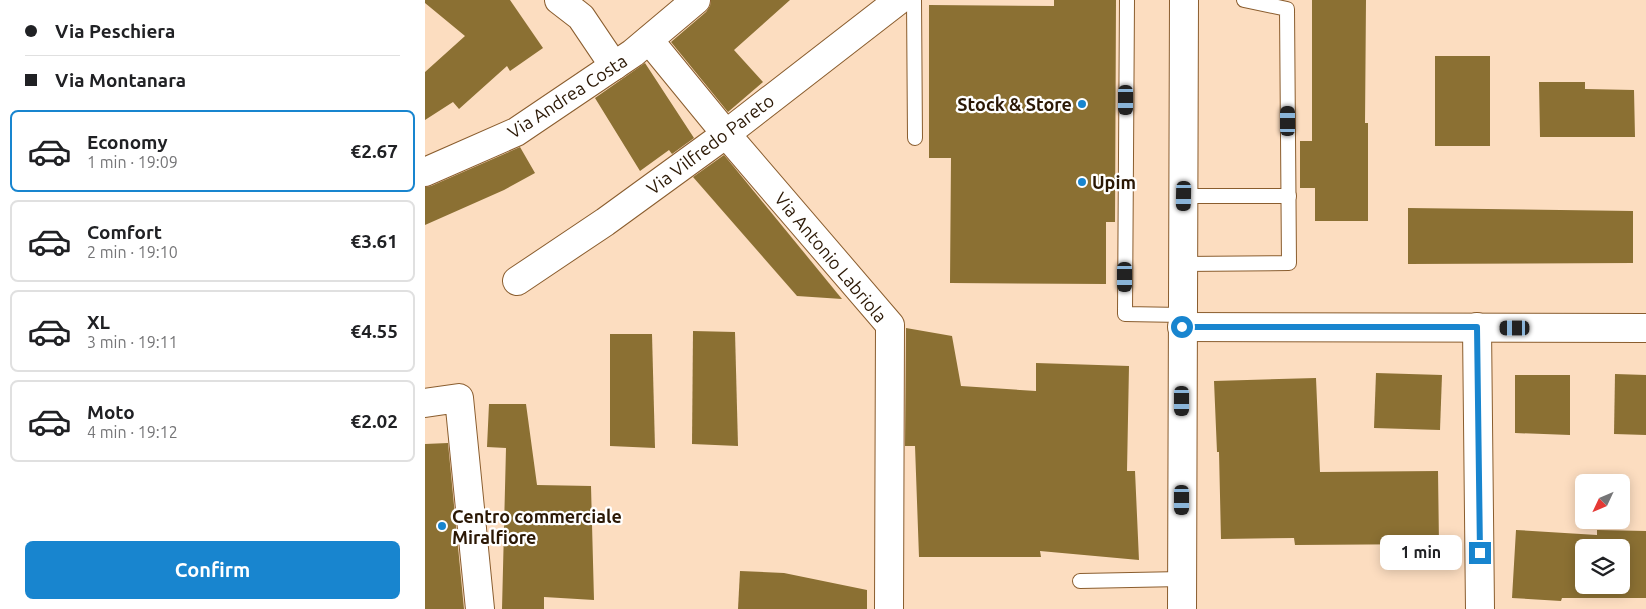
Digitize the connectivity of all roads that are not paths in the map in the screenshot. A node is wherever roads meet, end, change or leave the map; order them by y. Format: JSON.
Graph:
{"nodes":[{"id":1,"x":559,"y":0,"type":"edge"},
{"id":2,"x":695,"y":0,"type":"edge"},
{"id":3,"x":899,"y":0,"type":"edge"},
{"id":4,"x":914,"y":0,"type":"edge"},
{"id":5,"x":1127,"y":0,"type":"edge"},
{"id":6,"x":1184,"y":0,"type":"edge"},
{"id":7,"x":1244,"y":0,"type":"edge"},
{"id":8,"x":649,"y":40,"type":"junction"},
{"id":9,"x":614,"y":66,"type":"junction"},
{"id":10,"x":725,"y":134,"type":"junction"},
{"id":11,"x":915,"y":138,"type":"dead end"},
{"id":12,"x":425,"y":172,"type":"edge"},
{"id":13,"x":1184,"y":196,"type":"junction"},
{"id":14,"x":1289,"y":196,"type":"junction"},
{"id":15,"x":1183,"y":264,"type":"junction"},
{"id":16,"x":517,"y":282,"type":"dead end"},
{"id":17,"x":1182,"y":321,"type":"junction"},
{"id":18,"x":1477,"y":327,"type":"junction"},
{"id":19,"x":1646,"y":328,"type":"edge"},
{"id":20,"x":425,"y":403,"type":"edge"},
{"id":21,"x":1182,"y":580,"type":"junction"},
{"id":22,"x":1080,"y":581,"type":"dead end"},
{"id":23,"x":480,"y":609,"type":"edge"},
{"id":24,"x":889,"y":609,"type":"edge"},
{"id":25,"x":1181,"y":609,"type":"edge"},
{"id":26,"x":1480,"y":609,"type":"edge"}],
"edges":[{"from":1,"to":9,"type":"street"},
{"from":2,"to":8,"type":"street","name":"Via Andrea Costa"},
{"from":3,"to":10,"type":"street","name":"Via Vilfredo Pareto"},
{"from":4,"to":11,"type":"lane"},
{"from":5,"to":17,"type":"lane"},
{"from":6,"to":13,"type":"street"},
{"from":7,"to":14,"type":"lane"},
{"from":8,"to":9,"type":"street","name":"Via Andrea Costa"},
{"from":8,"to":10,"type":"street","name":"Via Antonio Labriola"},
{"from":9,"to":12,"type":"street","name":"Via Andrea Costa"},
{"from":10,"to":16,"type":"street","name":"Via Vilfredo Pareto"},
{"from":10,"to":24,"type":"street","name":"Via Antonio Labriola"},
{"from":13,"to":14,"type":"lane"},
{"from":13,"to":15,"type":"street"},
{"from":14,"to":15,"type":"lane"},
{"from":15,"to":17,"type":"street"},
{"from":17,"to":18,"type":"street"},
{"from":17,"to":21,"type":"street"},
{"from":18,"to":19,"type":"street"},
{"from":18,"to":26,"type":"street"},
{"from":20,"to":23,"type":"street"},
{"from":21,"to":22,"type":"lane"},
{"from":21,"to":25,"type":"street"}]}
